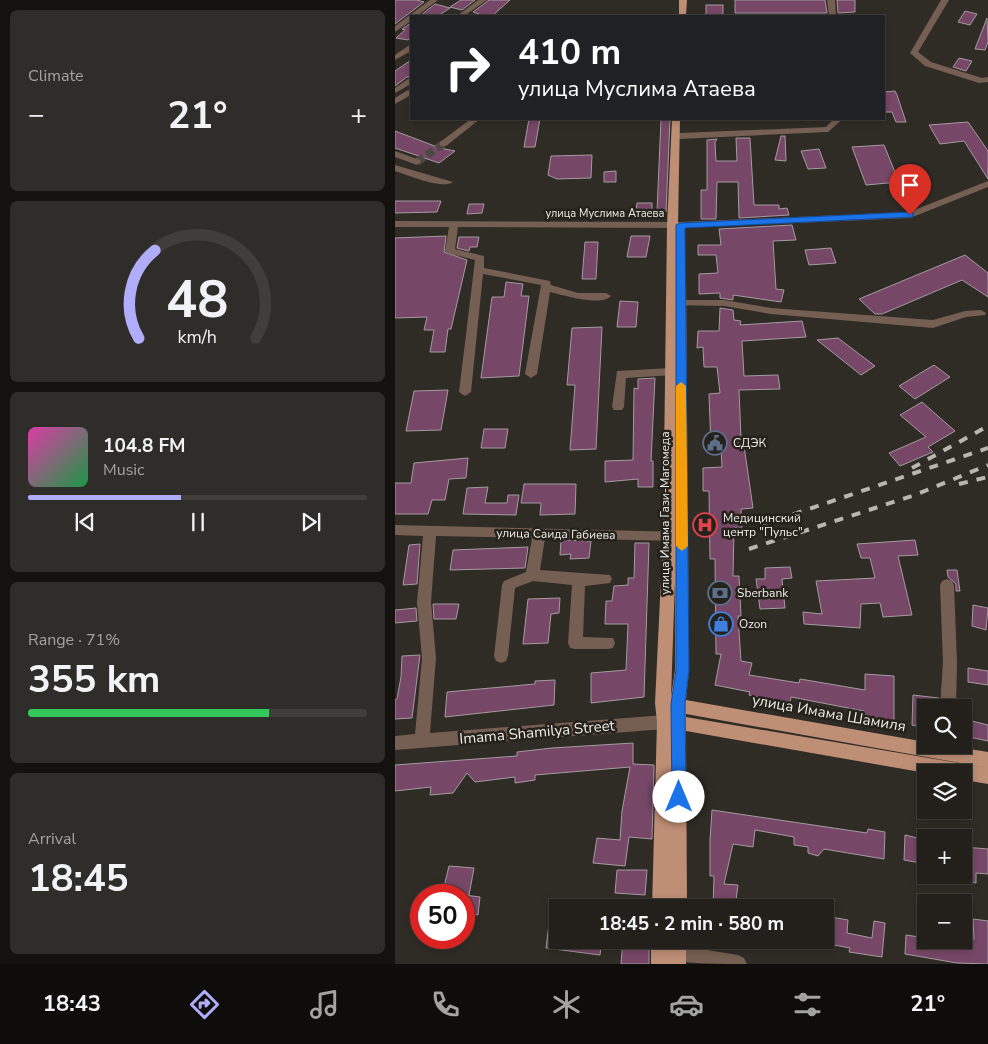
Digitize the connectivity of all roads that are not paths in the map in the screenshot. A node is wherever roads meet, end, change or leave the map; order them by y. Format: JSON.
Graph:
{"nodes":[{"id":1,"x":434,"y":0,"type":"edge"},
{"id":2,"x":483,"y":0,"type":"edge"},
{"id":3,"x":677,"y":0,"type":"edge"},
{"id":4,"x":683,"y":0,"type":"edge"},
{"id":5,"x":831,"y":0,"type":"edge"},
{"id":6,"x":945,"y":0,"type":"edge"},
{"id":7,"x":415,"y":15,"type":"edge"},
{"id":8,"x":460,"y":15,"type":"edge"},
{"id":9,"x":677,"y":15,"type":"edge"},
{"id":10,"x":683,"y":15,"type":"edge"},
{"id":11,"x":833,"y":15,"type":"edge"},
{"id":12,"x":410,"y":19,"type":"edge"},
{"id":13,"x":395,"y":30,"type":"edge"},
{"id":14,"x":410,"y":49,"type":"edge"},
{"id":15,"x":395,"y":58,"type":"edge"},
{"id":16,"x":988,"y":79,"type":"edge"},
{"id":17,"x":410,"y":82,"type":"edge"},
{"id":18,"x":395,"y":91,"type":"edge"},
{"id":19,"x":410,"y":93,"type":"edge"},
{"id":20,"x":395,"y":102,"type":"edge"},
{"id":21,"x":475,"y":120,"type":"edge"},
{"id":22,"x":676,"y":120,"type":"edge"},
{"id":23,"x":681,"y":120,"type":"edge"},
{"id":24,"x":838,"y":120,"type":"edge"},
{"id":25,"x":680,"y":136,"type":"junction"},
{"id":26,"x":443,"y":144,"type":"tunnel mouth"},
{"id":27,"x":395,"y":154,"type":"edge"},
{"id":28,"x":417,"y":162,"type":"dead end"},
{"id":29,"x":395,"y":168,"type":"edge"},
{"id":30,"x":448,"y":182,"type":"dead end"},
{"id":31,"x":988,"y":184,"type":"edge"},
{"id":32,"x":395,"y":224,"type":"edge"},
{"id":33,"x":454,"y":224,"type":"junction"},
{"id":34,"x":676,"y":225,"type":"junction"},
{"id":35,"x":479,"y":270,"type":"junction"},
{"id":36,"x":545,"y":287,"type":"junction"},
{"id":37,"x":606,"y":296,"type":"dead end"},
{"id":38,"x":676,"y":303,"type":"junction"},
{"id":39,"x":981,"y":313,"type":"dead end"},
{"id":40,"x":671,"y":372,"type":"junction"},
{"id":41,"x":531,"y":374,"type":"dead end"},
{"id":42,"x":465,"y":392,"type":"dead end"},
{"id":43,"x":617,"y":407,"type":"dead end"},
{"id":44,"x":395,"y":530,"type":"edge"},
{"id":45,"x":430,"y":531,"type":"junction"},
{"id":46,"x":539,"y":534,"type":"junction"},
{"id":47,"x":676,"y":536,"type":"junction"},
{"id":48,"x":532,"y":575,"type":"junction"},
{"id":49,"x":605,"y":579,"type":"dead end"},
{"id":50,"x":579,"y":580,"type":"junction"},
{"id":51,"x":947,"y":585,"type":"dead end"},
{"id":52,"x":608,"y":643,"type":"dead end"},
{"id":53,"x":501,"y":656,"type":"dead end"},
{"id":54,"x":948,"y":699,"type":"edge"},
{"id":55,"x":671,"y":704,"type":"junction"},
{"id":56,"x":673,"y":722,"type":"junction"},
{"id":57,"x":422,"y":741,"type":"junction"},
{"id":58,"x":395,"y":743,"type":"edge"},
{"id":59,"x":917,"y":744,"type":"edge"},
{"id":60,"x":966,"y":754,"type":"edge"},
{"id":61,"x":988,"y":760,"type":"edge"},
{"id":62,"x":988,"y":776,"type":"edge"},
{"id":63,"x":662,"y":899,"type":"edge"},
{"id":64,"x":678,"y":899,"type":"edge"},
{"id":65,"x":669,"y":952,"type":"edge"},
{"id":66,"x":738,"y":964,"type":"edge"}],
"edges":[{"from":1,"to":7,"type":"street"},
{"from":2,"to":8,"type":"street"},
{"from":3,"to":9,"type":"main road"},
{"from":4,"to":10,"type":"main road"},
{"from":5,"to":11,"type":"street"},
{"from":6,"to":16,"type":"street"},
{"from":12,"to":13,"type":"street"},
{"from":14,"to":15,"type":"street"},
{"from":17,"to":18,"type":"street"},
{"from":19,"to":20,"type":"street"},
{"from":21,"to":26,"type":"street"},
{"from":22,"to":34,"type":"main road"},
{"from":23,"to":25,"type":"main road","name":"улица Имама Гази-Магомеда"},
{"from":24,"to":25,"type":"street"},
{"from":25,"to":34,"type":"main road","name":"улица Имама Гази-Магомеда"},
{"from":27,"to":28,"type":"street"},
{"from":29,"to":30,"type":"street"},
{"from":31,"to":34,"type":"street","name":"улица Муслима Атаева"},
{"from":32,"to":33,"type":"street","name":"улица Муслима Атаева"},
{"from":33,"to":34,"type":"street","name":"улица Муслима Атаева"},
{"from":33,"to":35,"type":"street"},
{"from":34,"to":38,"type":"main road","name":"улица Имама Гази-Магомеда"},
{"from":35,"to":36,"type":"street"},
{"from":35,"to":42,"type":"street"},
{"from":36,"to":37,"type":"street"},
{"from":36,"to":41,"type":"street"},
{"from":38,"to":39,"type":"street"},
{"from":38,"to":40,"type":"main road"},
{"from":38,"to":47,"type":"main road","name":"улица Имама Гази-Магомеда"},
{"from":40,"to":43,"type":"street"},
{"from":40,"to":47,"type":"main road"},
{"from":44,"to":45,"type":"street","name":"улица Саида Габиева"},
{"from":45,"to":46,"type":"street","name":"улица Саида Габиева"},
{"from":45,"to":57,"type":"street"},
{"from":46,"to":47,"type":"street","name":"улица Саида Габиева"},
{"from":46,"to":48,"type":"street"},
{"from":47,"to":55,"type":"main road"},
{"from":47,"to":55,"type":"main road","name":"улица Имама Гази-Магомеда"},
{"from":48,"to":50,"type":"street"},
{"from":48,"to":53,"type":"street"},
{"from":49,"to":50,"type":"street"},
{"from":50,"to":52,"type":"street"},
{"from":51,"to":54,"type":"street"},
{"from":55,"to":56,"type":"main road","name":"улица Имама Гази-Магомеда"},
{"from":55,"to":59,"type":"main road","name":"улица Имама Шамиля"},
{"from":56,"to":57,"type":"street","name":"Imama Shamilya Street"},
{"from":56,"to":62,"type":"main road"},
{"from":56,"to":63,"type":"main road"},
{"from":56,"to":64,"type":"main road","name":"улица Имама Гази-Магомеда"},
{"from":57,"to":58,"type":"street","name":"Imama Shamilya Street"},
{"from":60,"to":61,"type":"main road","name":"улица Имама Шамиля"},
{"from":65,"to":66,"type":"street"}]}
